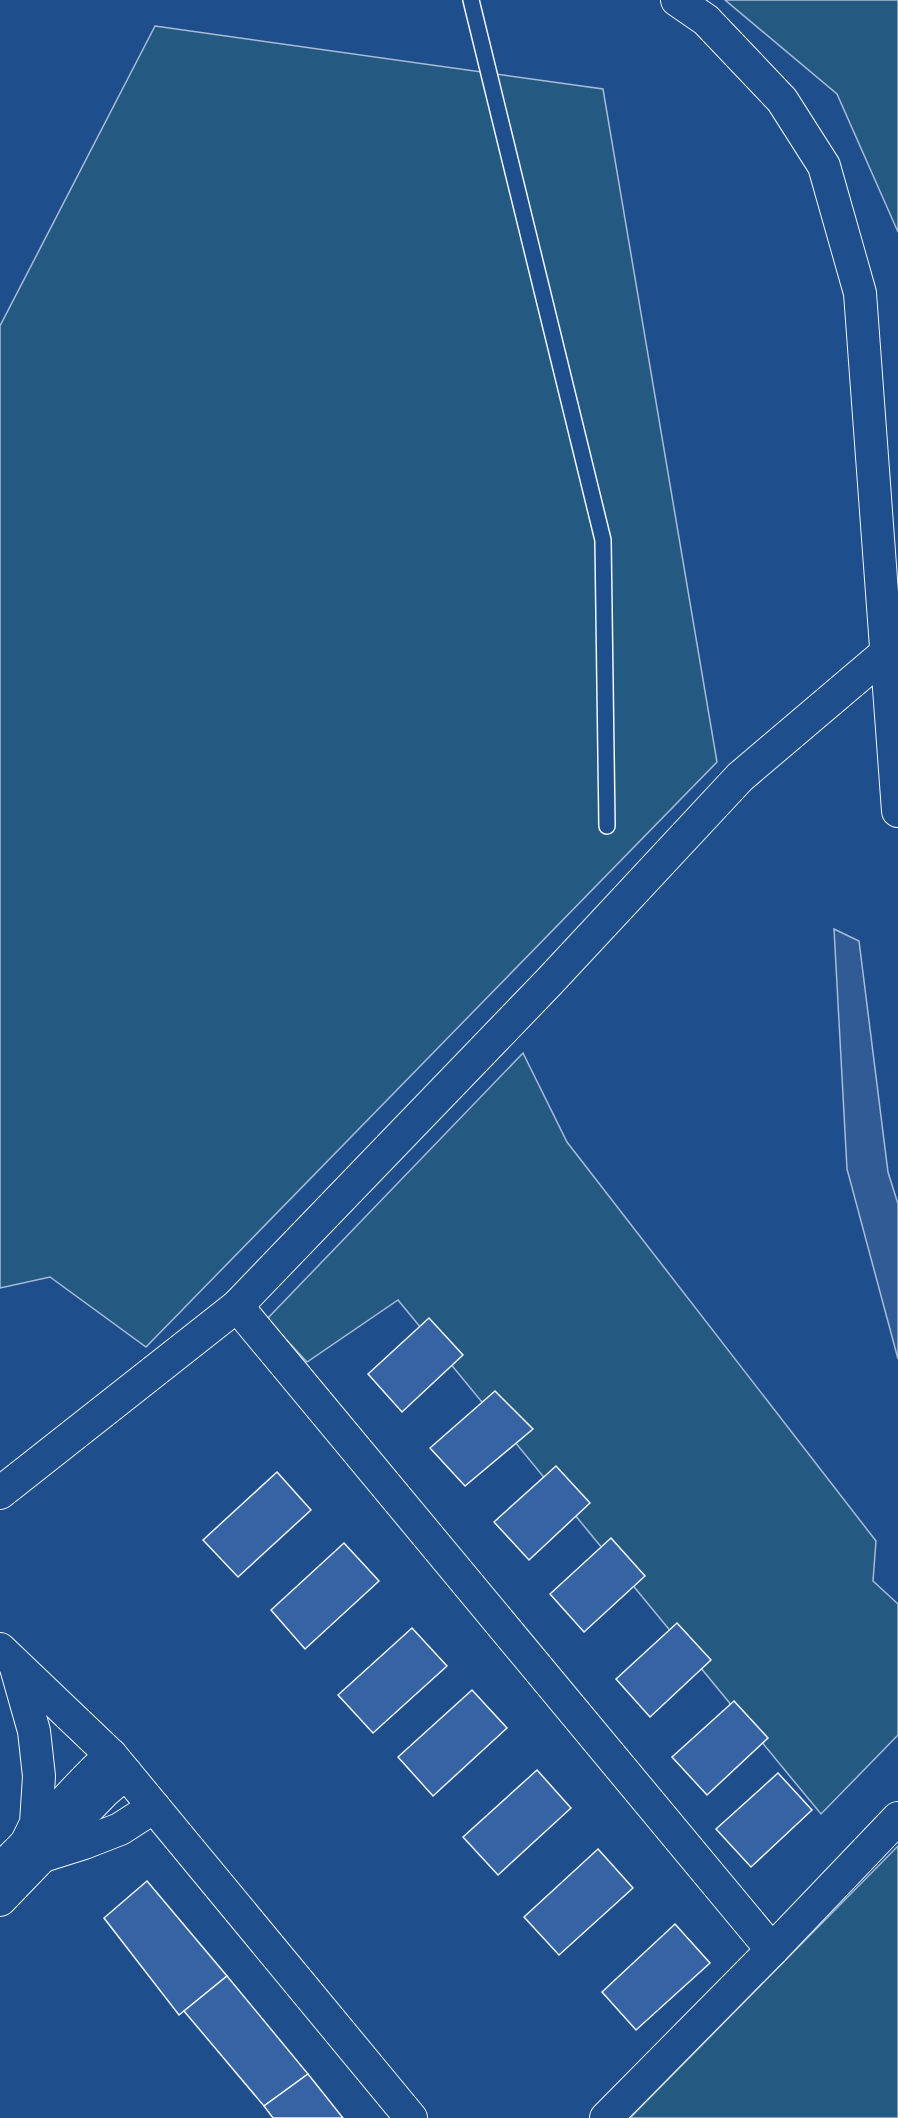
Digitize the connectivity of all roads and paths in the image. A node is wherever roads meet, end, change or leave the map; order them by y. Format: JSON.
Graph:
{"nodes":[{"id":1,"x":471,"y":0,"type":"edge"},
{"id":2,"x":677,"y":0,"type":"edge"},
{"id":3,"x":892,"y":650,"type":"edge"},
{"id":4,"x":898,"y":811,"type":"edge"},
{"id":5,"x":608,"y":826,"type":"dead end"},
{"id":6,"x":237,"y":1306,"type":"junction"},
{"id":7,"x":0,"y":1493,"type":"edge"},
{"id":8,"x":7,"y":1656,"type":"edge"},
{"id":9,"x":119,"y":1764,"type":"junction"},
{"id":10,"x":154,"y":1807,"type":"junction"},
{"id":11,"x":898,"y":1818,"type":"edge"},
{"id":12,"x":34,"y":1851,"type":"junction"},
{"id":13,"x":0,"y":1869,"type":"edge"},
{"id":14,"x":0,"y":1900,"type":"edge"},
{"id":15,"x":772,"y":1950,"type":"junction"},
{"id":16,"x":411,"y":2118,"type":"edge"},
{"id":17,"x":606,"y":2118,"type":"edge"}],
"edges":[{"from":1,"to":5,"type":"lane"},
{"from":2,"to":3,"type":"street"},
{"from":3,"to":4,"type":"street"},
{"from":3,"to":6,"type":"street"},
{"from":6,"to":7,"type":"street"},
{"from":6,"to":15,"type":"street"},
{"from":8,"to":9,"type":"street"},
{"from":8,"to":12,"type":"street"},
{"from":9,"to":10,"type":"street"},
{"from":9,"to":12,"type":"street"},
{"from":10,"to":12,"type":"street"},
{"from":10,"to":16,"type":"street"},
{"from":11,"to":15,"type":"street"},
{"from":12,"to":13,"type":"street"},
{"from":12,"to":14,"type":"street"},
{"from":15,"to":17,"type":"street"}]}
